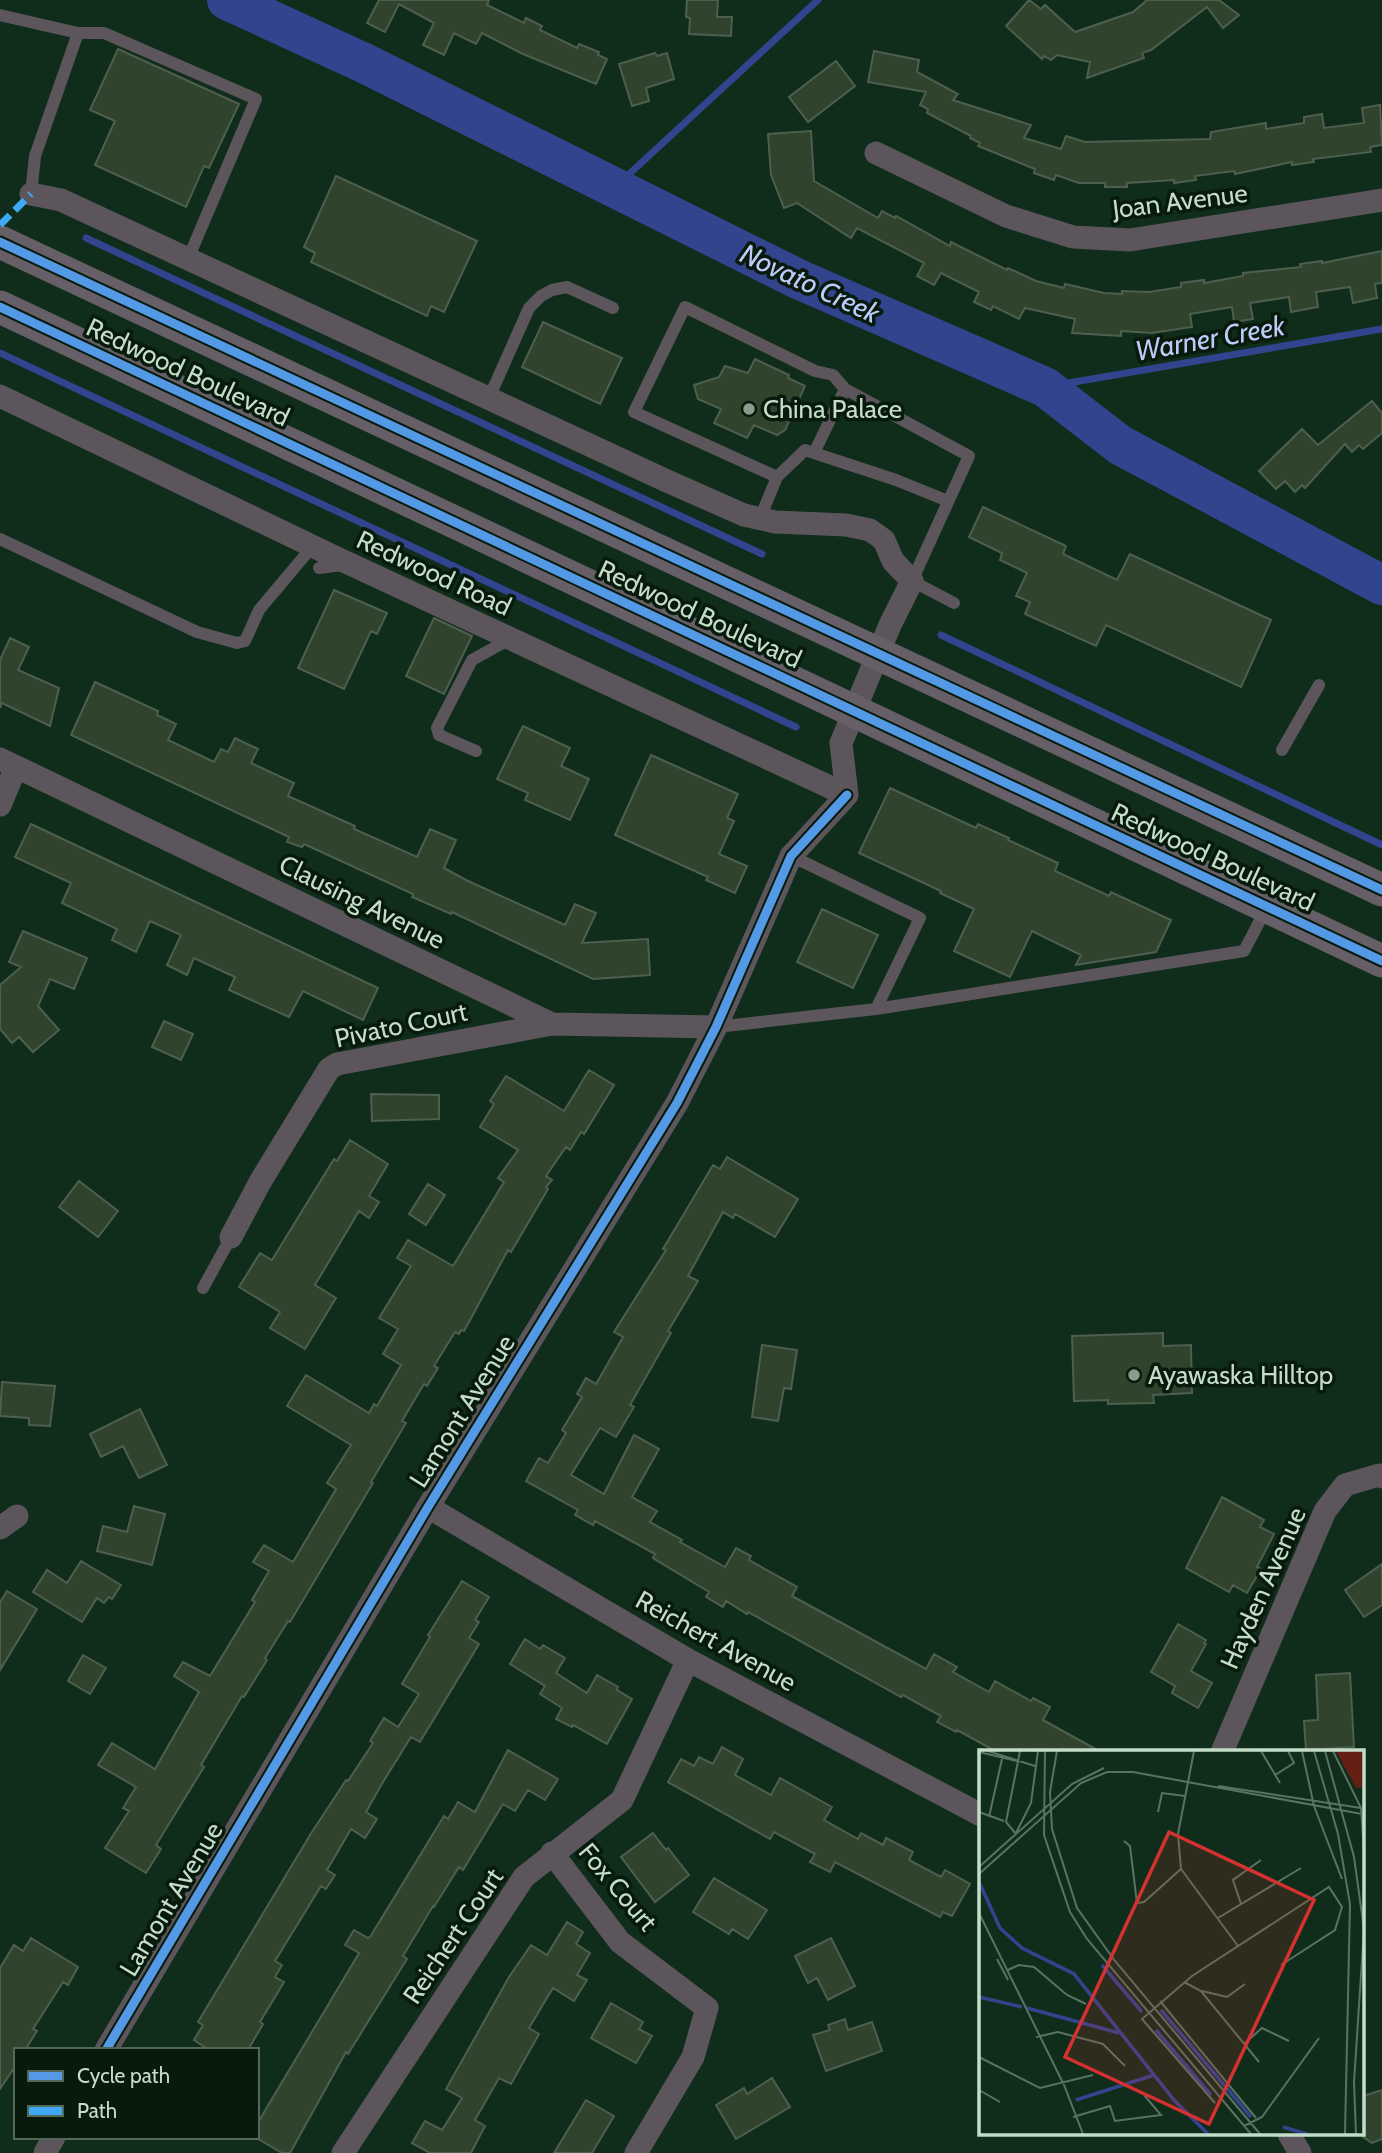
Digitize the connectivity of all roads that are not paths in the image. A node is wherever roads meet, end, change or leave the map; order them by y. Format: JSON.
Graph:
{"nodes":[{"id":1,"x":0,"y":15,"type":"edge"},
{"id":2,"x":78,"y":33,"type":"junction"},
{"id":3,"x":876,"y":153,"type":"dead end"},
{"id":4,"x":31,"y":194,"type":"joint"},
{"id":5,"x":1382,"y":200,"type":"edge"},
{"id":6,"x":0,"y":242,"type":"edge"},
{"id":7,"x":188,"y":259,"type":"junction"},
{"id":8,"x":0,"y":307,"type":"edge"},
{"id":9,"x":613,"y":308,"type":"dead end"},
{"id":10,"x":845,"y":389,"type":"junction"},
{"id":11,"x":0,"y":396,"type":"edge"},
{"id":12,"x":489,"y":398,"type":"junction"},
{"id":13,"x":814,"y":453,"type":"junction"},
{"id":14,"x":778,"y":477,"type":"junction"},
{"id":15,"x":948,"y":501,"type":"junction"},
{"id":16,"x":760,"y":518,"type":"junction"},
{"id":17,"x":0,"y":539,"type":"edge"},
{"id":18,"x":316,"y":557,"type":"junction"},
{"id":19,"x":912,"y":581,"type":"junction"},
{"id":20,"x":954,"y":603,"type":"dead end"},
{"id":21,"x":408,"y":605,"type":"dead end"},
{"id":22,"x":438,"y":605,"type":"junction"},
{"id":23,"x":510,"y":639,"type":"junction"},
{"id":24,"x":876,"y":655,"type":"junction"},
{"id":25,"x":1319,"y":685,"type":"dead end"},
{"id":26,"x":855,"y":710,"type":"junction"},
{"id":27,"x":1282,"y":750,"type":"dead end"},
{"id":28,"x":476,"y":751,"type":"dead end"},
{"id":29,"x":8,"y":763,"type":"edge"},
{"id":30,"x":847,"y":795,"type":"junction"},
{"id":31,"x":0,"y":805,"type":"edge"},
{"id":32,"x":791,"y":856,"type":"junction"},
{"id":33,"x":1382,"y":890,"type":"edge"},
{"id":34,"x":1267,"y":907,"type":"junction"},
{"id":35,"x":1382,"y":961,"type":"edge"},
{"id":36,"x":876,"y":1009,"type":"junction"},
{"id":37,"x":552,"y":1024,"type":"junction"},
{"id":38,"x":716,"y":1027,"type":"junction"},
{"id":39,"x":231,"y":1237,"type":"joint"},
{"id":40,"x":203,"y":1288,"type":"dead end"},
{"id":41,"x":1382,"y":1477,"type":"edge"},
{"id":42,"x":428,"y":1507,"type":"junction"},
{"id":43,"x":688,"y":1660,"type":"junction"},
{"id":44,"x":1223,"y":1750,"type":"edge"},
{"id":45,"x":979,"y":1814,"type":"edge"},
{"id":46,"x":552,"y":1853,"type":"junction"},
{"id":47,"x":107,"y":2048,"type":"edge"},
{"id":48,"x":1290,"y":2136,"type":"edge"},
{"id":49,"x":343,"y":2153,"type":"edge"},
{"id":50,"x":636,"y":2153,"type":"edge"},
{"id":51,"x":1300,"y":2153,"type":"edge"}],
"edges":[{"from":1,"to":2,"type":"lane"},
{"from":2,"to":4,"type":"lane"},
{"from":2,"to":7,"type":"lane"},
{"from":3,"to":5,"type":"street","name":"Joan Avenue"},
{"from":4,"to":7,"type":"street"},
{"from":6,"to":24,"type":"main road","name":"Redwood Boulevard"},
{"from":7,"to":12,"type":"street"},
{"from":8,"to":26,"type":"main road","name":"Redwood Boulevard"},
{"from":9,"to":12,"type":"lane"},
{"from":10,"to":13,"type":"lane"},
{"from":10,"to":14,"type":"lane"},
{"from":10,"to":15,"type":"lane"},
{"from":11,"to":18,"type":"street","name":"Redwood Road"},
{"from":12,"to":16,"type":"street"},
{"from":13,"to":14,"type":"lane"},
{"from":13,"to":15,"type":"lane"},
{"from":14,"to":16,"type":"lane"},
{"from":15,"to":19,"type":"lane"},
{"from":16,"to":19,"type":"street"},
{"from":17,"to":18,"type":"lane"},
{"from":18,"to":22,"type":"street","name":"Redwood Road"},
{"from":19,"to":20,"type":"lane"},
{"from":19,"to":24,"type":"street"},
{"from":21,"to":22,"type":"lane"},
{"from":22,"to":23,"type":"street","name":"Redwood Road"},
{"from":23,"to":28,"type":"lane"},
{"from":23,"to":30,"type":"street","name":"Redwood Road"},
{"from":24,"to":26,"type":"street"},
{"from":24,"to":33,"type":"main road","name":"Redwood Boulevard"},
{"from":25,"to":27,"type":"lane"},
{"from":26,"to":30,"type":"street"},
{"from":26,"to":34,"type":"main road","name":"Redwood Boulevard"},
{"from":29,"to":31,"type":"street"},
{"from":29,"to":37,"type":"street","name":"Clausing Avenue"},
{"from":30,"to":32,"type":"street","name":"Lamont Avenue"},
{"from":32,"to":36,"type":"lane"},
{"from":32,"to":38,"type":"street","name":"Lamont Avenue"},
{"from":34,"to":35,"type":"main road","name":"Redwood Boulevard"},
{"from":34,"to":36,"type":"lane"},
{"from":36,"to":38,"type":"lane"},
{"from":37,"to":38,"type":"street","name":"Clausing Avenue"},
{"from":37,"to":39,"type":"street","name":"Pivato Court"},
{"from":38,"to":42,"type":"street","name":"Lamont Avenue"},
{"from":39,"to":40,"type":"lane"},
{"from":41,"to":44,"type":"street","name":"Hayden Avenue"},
{"from":42,"to":43,"type":"street","name":"Reichert Avenue"},
{"from":42,"to":47,"type":"street","name":"Lamont Avenue"},
{"from":43,"to":45,"type":"street","name":"Reichert Avenue"},
{"from":43,"to":46,"type":"street","name":"Reichert Court"},
{"from":46,"to":49,"type":"street","name":"Reichert Court"},
{"from":46,"to":50,"type":"street","name":"Fox Court"},
{"from":48,"to":51,"type":"street"}]}
